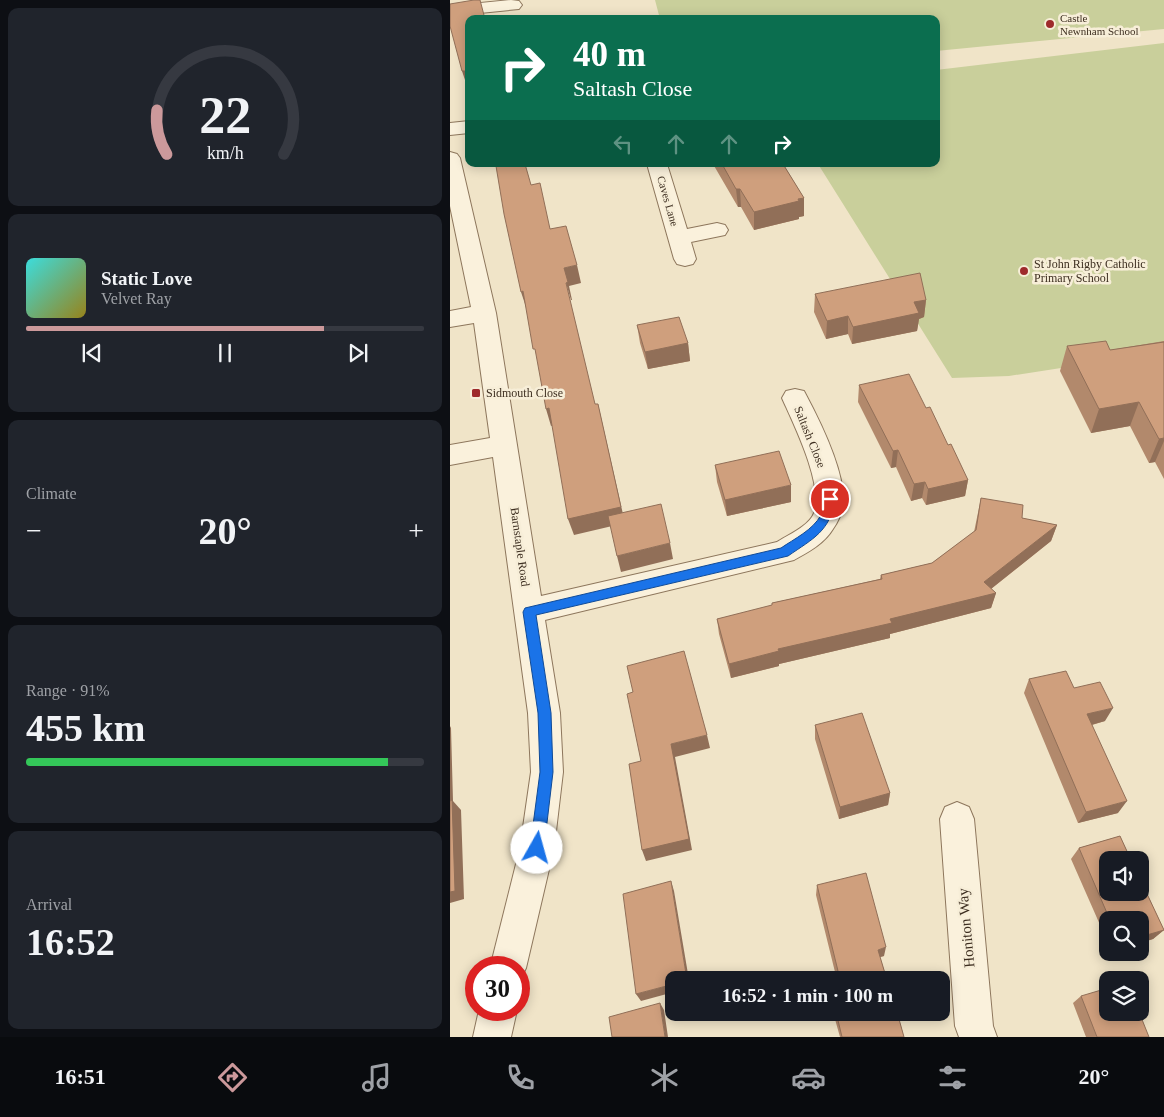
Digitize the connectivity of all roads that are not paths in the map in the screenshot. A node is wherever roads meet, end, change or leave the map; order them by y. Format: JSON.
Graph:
{"nodes":[{"id":1,"x":511,"y":3,"type":"edge"},
{"id":2,"x":450,"y":11,"type":"edge"},
{"id":3,"x":522,"y":15,"type":"edge"},
{"id":4,"x":465,"y":127,"type":"edge"},
{"id":5,"x":450,"y":129,"type":"edge"},
{"id":6,"x":450,"y":158,"type":"edge"},
{"id":7,"x":659,"y":167,"type":"edge"},
{"id":8,"x":717,"y":230,"type":"dead end"},
{"id":9,"x":679,"y":237,"type":"junction"},
{"id":10,"x":686,"y":259,"type":"dead end"},
{"id":11,"x":484,"y":313,"type":"junction"},
{"id":12,"x":450,"y":319,"type":"edge"},
{"id":13,"x":795,"y":398,"type":"dead end"},
{"id":14,"x":505,"y":445,"type":"junction"},
{"id":15,"x":450,"y":455,"type":"edge"},
{"id":16,"x":529,"y":612,"type":"junction"},
{"id":17,"x":957,"y":819,"type":"dead end"},
{"id":18,"x":511,"y":956,"type":"edge"},
{"id":19,"x":496,"y":1021,"type":"edge"},
{"id":20,"x":492,"y":1037,"type":"edge"},
{"id":21,"x":978,"y":1037,"type":"edge"}],
"edges":[{"from":1,"to":2,"type":"street"},
{"from":1,"to":3,"type":"street"},
{"from":4,"to":5,"type":"street"},
{"from":6,"to":11,"type":"street","name":"Barnstaple Road"},
{"from":7,"to":9,"type":"street","name":"Caves Lane"},
{"from":8,"to":9,"type":"street","name":"Caves Lane"},
{"from":9,"to":10,"type":"street","name":"Caves Lane"},
{"from":11,"to":12,"type":"street"},
{"from":11,"to":14,"type":"street","name":"Barnstaple Road"},
{"from":13,"to":16,"type":"street","name":"Saltash Close"},
{"from":14,"to":15,"type":"street"},
{"from":14,"to":16,"type":"street","name":"Barnstaple Road"},
{"from":16,"to":18,"type":"street","name":"Barnstaple Road"},
{"from":17,"to":21,"type":"street","name":"Honiton Way"},
{"from":19,"to":20,"type":"street"}]}
